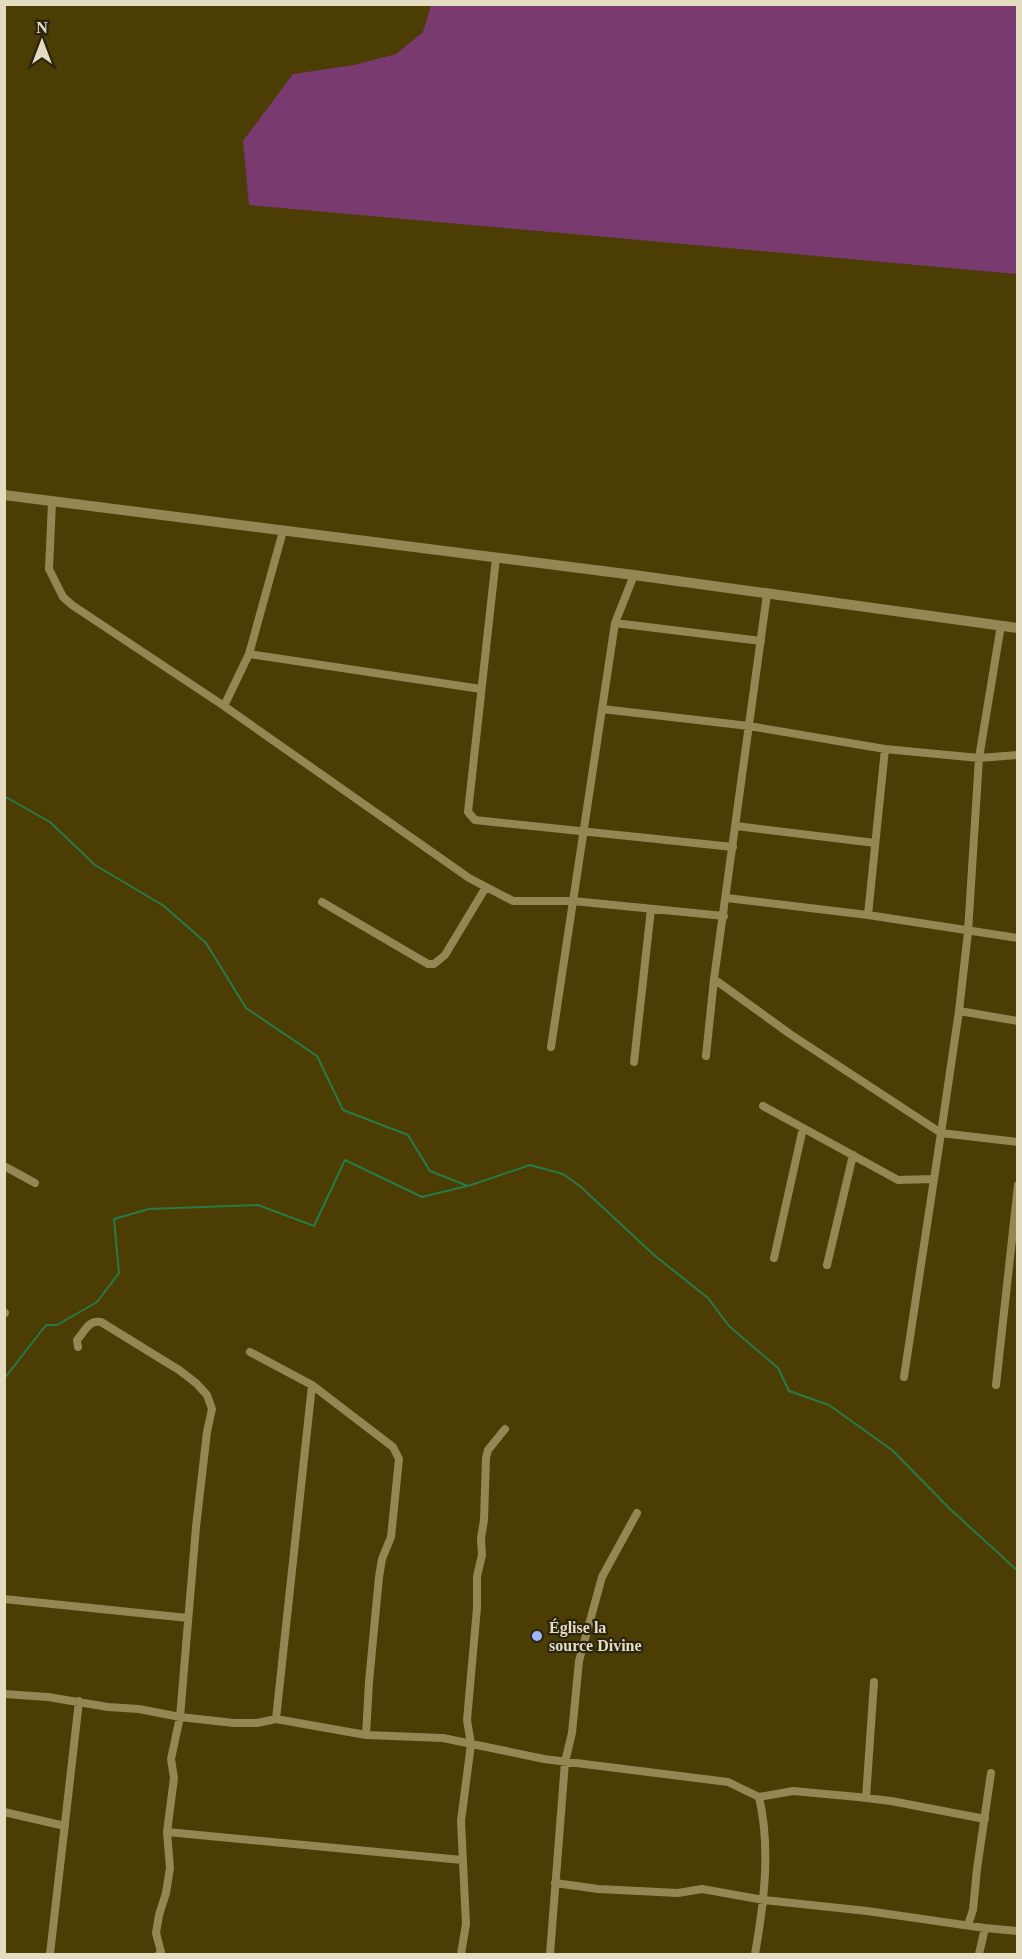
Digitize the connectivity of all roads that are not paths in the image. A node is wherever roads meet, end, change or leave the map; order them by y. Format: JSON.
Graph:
{"nodes":[{"id":1,"x":4,"y":495,"type":"edge"},
{"id":2,"x":52,"y":502,"type":"junction"},
{"id":3,"x":283,"y":531,"type":"junction"},
{"id":4,"x":496,"y":558,"type":"junction"},
{"id":5,"x":634,"y":575,"type":"junction"},
{"id":6,"x":767,"y":594,"type":"junction"},
{"id":7,"x":615,"y":623,"type":"junction"},
{"id":8,"x":1001,"y":625,"type":"junction"},
{"id":9,"x":1017,"y":628,"type":"edge"},
{"id":10,"x":761,"y":641,"type":"junction"},
{"id":11,"x":249,"y":654,"type":"junction"},
{"id":12,"x":481,"y":689,"type":"junction"},
{"id":13,"x":224,"y":706,"type":"junction"},
{"id":14,"x":602,"y":709,"type":"junction"},
{"id":15,"x":749,"y":726,"type":"junction"},
{"id":16,"x":885,"y":749,"type":"junction"},
{"id":17,"x":1017,"y":755,"type":"edge"},
{"id":18,"x":979,"y":758,"type":"junction"},
{"id":19,"x":736,"y":826,"type":"junction"},
{"id":20,"x":583,"y":830,"type":"junction"},
{"id":21,"x":874,"y":843,"type":"junction"},
{"id":22,"x":733,"y":847,"type":"junction"},
{"id":23,"x":486,"y":887,"type":"junction"},
{"id":24,"x":727,"y":898,"type":"junction"},
{"id":25,"x":573,"y":901,"type":"junction"},
{"id":26,"x":322,"y":902,"type":"dead end"},
{"id":27,"x":651,"y":909,"type":"junction"},
{"id":28,"x":868,"y":915,"type":"junction"},
{"id":29,"x":724,"y":916,"type":"junction"},
{"id":30,"x":968,"y":932,"type":"junction"},
{"id":31,"x":1017,"y":938,"type":"edge"},
{"id":32,"x":714,"y":979,"type":"junction"},
{"id":33,"x":959,"y":1011,"type":"junction"},
{"id":34,"x":1017,"y":1021,"type":"edge"},
{"id":35,"x":551,"y":1047,"type":"dead end"},
{"id":36,"x":706,"y":1056,"type":"dead end"},
{"id":37,"x":634,"y":1062,"type":"dead end"},
{"id":38,"x":763,"y":1106,"type":"dead end"},
{"id":39,"x":803,"y":1128,"type":"junction"},
{"id":40,"x":941,"y":1133,"type":"junction"},
{"id":41,"x":1017,"y":1142,"type":"edge"},
{"id":42,"x":853,"y":1155,"type":"junction"},
{"id":43,"x":4,"y":1166,"type":"edge"},
{"id":44,"x":934,"y":1179,"type":"junction"},
{"id":45,"x":35,"y":1183,"type":"dead end"},
{"id":46,"x":1017,"y":1185,"type":"edge"},
{"id":47,"x":774,"y":1258,"type":"dead end"},
{"id":48,"x":828,"y":1265,"type":"dead end"},
{"id":49,"x":78,"y":1347,"type":"dead end"},
{"id":50,"x":250,"y":1352,"type":"dead end"},
{"id":51,"x":904,"y":1377,"type":"dead end"},
{"id":52,"x":996,"y":1384,"type":"dead end"},
{"id":53,"x":312,"y":1385,"type":"junction"},
{"id":54,"x":506,"y":1429,"type":"dead end"},
{"id":55,"x":637,"y":1513,"type":"dead end"},
{"id":56,"x":4,"y":1599,"type":"edge"},
{"id":57,"x":188,"y":1618,"type":"junction"},
{"id":58,"x":874,"y":1682,"type":"dead end"},
{"id":59,"x":4,"y":1694,"type":"edge"},
{"id":60,"x":79,"y":1701,"type":"junction"},
{"id":61,"x":180,"y":1717,"type":"junction"},
{"id":62,"x":276,"y":1719,"type":"junction"},
{"id":63,"x":366,"y":1735,"type":"junction"},
{"id":64,"x":471,"y":1744,"type":"junction"},
{"id":65,"x":565,"y":1762,"type":"junction"},
{"id":66,"x":991,"y":1773,"type":"dead end"},
{"id":67,"x":759,"y":1797,"type":"junction"},
{"id":68,"x":866,"y":1798,"type":"junction"},
{"id":69,"x":4,"y":1812,"type":"edge"},
{"id":70,"x":985,"y":1819,"type":"junction"},
{"id":71,"x":65,"y":1826,"type":"junction"},
{"id":72,"x":166,"y":1832,"type":"junction"},
{"id":73,"x":462,"y":1860,"type":"junction"},
{"id":74,"x":555,"y":1883,"type":"junction"},
{"id":75,"x":764,"y":1900,"type":"junction"},
{"id":76,"x":968,"y":1925,"type":"junction"},
{"id":77,"x":985,"y":1928,"type":"junction"},
{"id":78,"x":1017,"y":1931,"type":"edge"},
{"id":79,"x":50,"y":1954,"type":"edge"},
{"id":80,"x":159,"y":1954,"type":"edge"},
{"id":81,"x":461,"y":1954,"type":"edge"},
{"id":82,"x":550,"y":1954,"type":"edge"},
{"id":83,"x":755,"y":1954,"type":"edge"},
{"id":84,"x":979,"y":1954,"type":"edge"}],
"edges":[{"from":1,"to":2,"type":"street"},
{"from":2,"to":3,"type":"street"},
{"from":2,"to":13,"type":"street"},
{"from":3,"to":4,"type":"street"},
{"from":3,"to":11,"type":"street"},
{"from":4,"to":5,"type":"street"},
{"from":4,"to":12,"type":"street"},
{"from":5,"to":6,"type":"street"},
{"from":5,"to":7,"type":"street"},
{"from":6,"to":8,"type":"street"},
{"from":6,"to":10,"type":"street"},
{"from":7,"to":10,"type":"street"},
{"from":7,"to":14,"type":"street"},
{"from":8,"to":9,"type":"street"},
{"from":8,"to":18,"type":"street"},
{"from":10,"to":15,"type":"street"},
{"from":11,"to":12,"type":"street"},
{"from":11,"to":13,"type":"street"},
{"from":12,"to":20,"type":"street"},
{"from":13,"to":23,"type":"street"},
{"from":14,"to":15,"type":"street"},
{"from":14,"to":20,"type":"street"},
{"from":15,"to":16,"type":"street"},
{"from":15,"to":19,"type":"street"},
{"from":16,"to":18,"type":"street"},
{"from":16,"to":21,"type":"street"},
{"from":17,"to":18,"type":"street"},
{"from":18,"to":30,"type":"street"},
{"from":19,"to":21,"type":"street"},
{"from":19,"to":22,"type":"street"},
{"from":20,"to":22,"type":"street"},
{"from":20,"to":25,"type":"street"},
{"from":21,"to":28,"type":"street"},
{"from":22,"to":24,"type":"street"},
{"from":23,"to":25,"type":"street"},
{"from":23,"to":26,"type":"street"},
{"from":24,"to":28,"type":"street"},
{"from":24,"to":29,"type":"street"},
{"from":25,"to":27,"type":"street"},
{"from":25,"to":35,"type":"street"},
{"from":27,"to":29,"type":"street"},
{"from":27,"to":37,"type":"street"},
{"from":28,"to":30,"type":"street"},
{"from":29,"to":32,"type":"street"},
{"from":30,"to":31,"type":"street"},
{"from":30,"to":33,"type":"street"},
{"from":32,"to":36,"type":"street"},
{"from":32,"to":40,"type":"street"},
{"from":33,"to":34,"type":"street"},
{"from":33,"to":40,"type":"street"},
{"from":38,"to":39,"type":"street"},
{"from":39,"to":42,"type":"street"},
{"from":39,"to":47,"type":"street"},
{"from":40,"to":41,"type":"street"},
{"from":40,"to":44,"type":"street"},
{"from":42,"to":44,"type":"street"},
{"from":42,"to":48,"type":"street"},
{"from":43,"to":45,"type":"street"},
{"from":44,"to":51,"type":"street"},
{"from":46,"to":52,"type":"street"},
{"from":49,"to":57,"type":"street"},
{"from":50,"to":53,"type":"street"},
{"from":53,"to":62,"type":"street"},
{"from":53,"to":63,"type":"street"},
{"from":54,"to":64,"type":"street"},
{"from":55,"to":65,"type":"street"},
{"from":56,"to":57,"type":"street"},
{"from":57,"to":61,"type":"street"},
{"from":58,"to":68,"type":"street"},
{"from":59,"to":60,"type":"street"},
{"from":60,"to":61,"type":"street"},
{"from":60,"to":71,"type":"street"},
{"from":61,"to":62,"type":"street"},
{"from":61,"to":72,"type":"street"},
{"from":62,"to":63,"type":"street"},
{"from":63,"to":64,"type":"street"},
{"from":64,"to":65,"type":"street"},
{"from":64,"to":73,"type":"street"},
{"from":65,"to":67,"type":"street"},
{"from":65,"to":74,"type":"street"},
{"from":66,"to":70,"type":"street"},
{"from":67,"to":68,"type":"street"},
{"from":67,"to":75,"type":"street"},
{"from":68,"to":70,"type":"street"},
{"from":69,"to":71,"type":"street"},
{"from":70,"to":76,"type":"street"},
{"from":71,"to":79,"type":"street"},
{"from":72,"to":73,"type":"street"},
{"from":72,"to":80,"type":"street"},
{"from":73,"to":81,"type":"street"},
{"from":74,"to":75,"type":"street"},
{"from":74,"to":82,"type":"street"},
{"from":75,"to":76,"type":"street"},
{"from":75,"to":83,"type":"street"},
{"from":76,"to":77,"type":"street"},
{"from":77,"to":78,"type":"street"},
{"from":77,"to":84,"type":"street"}]}
